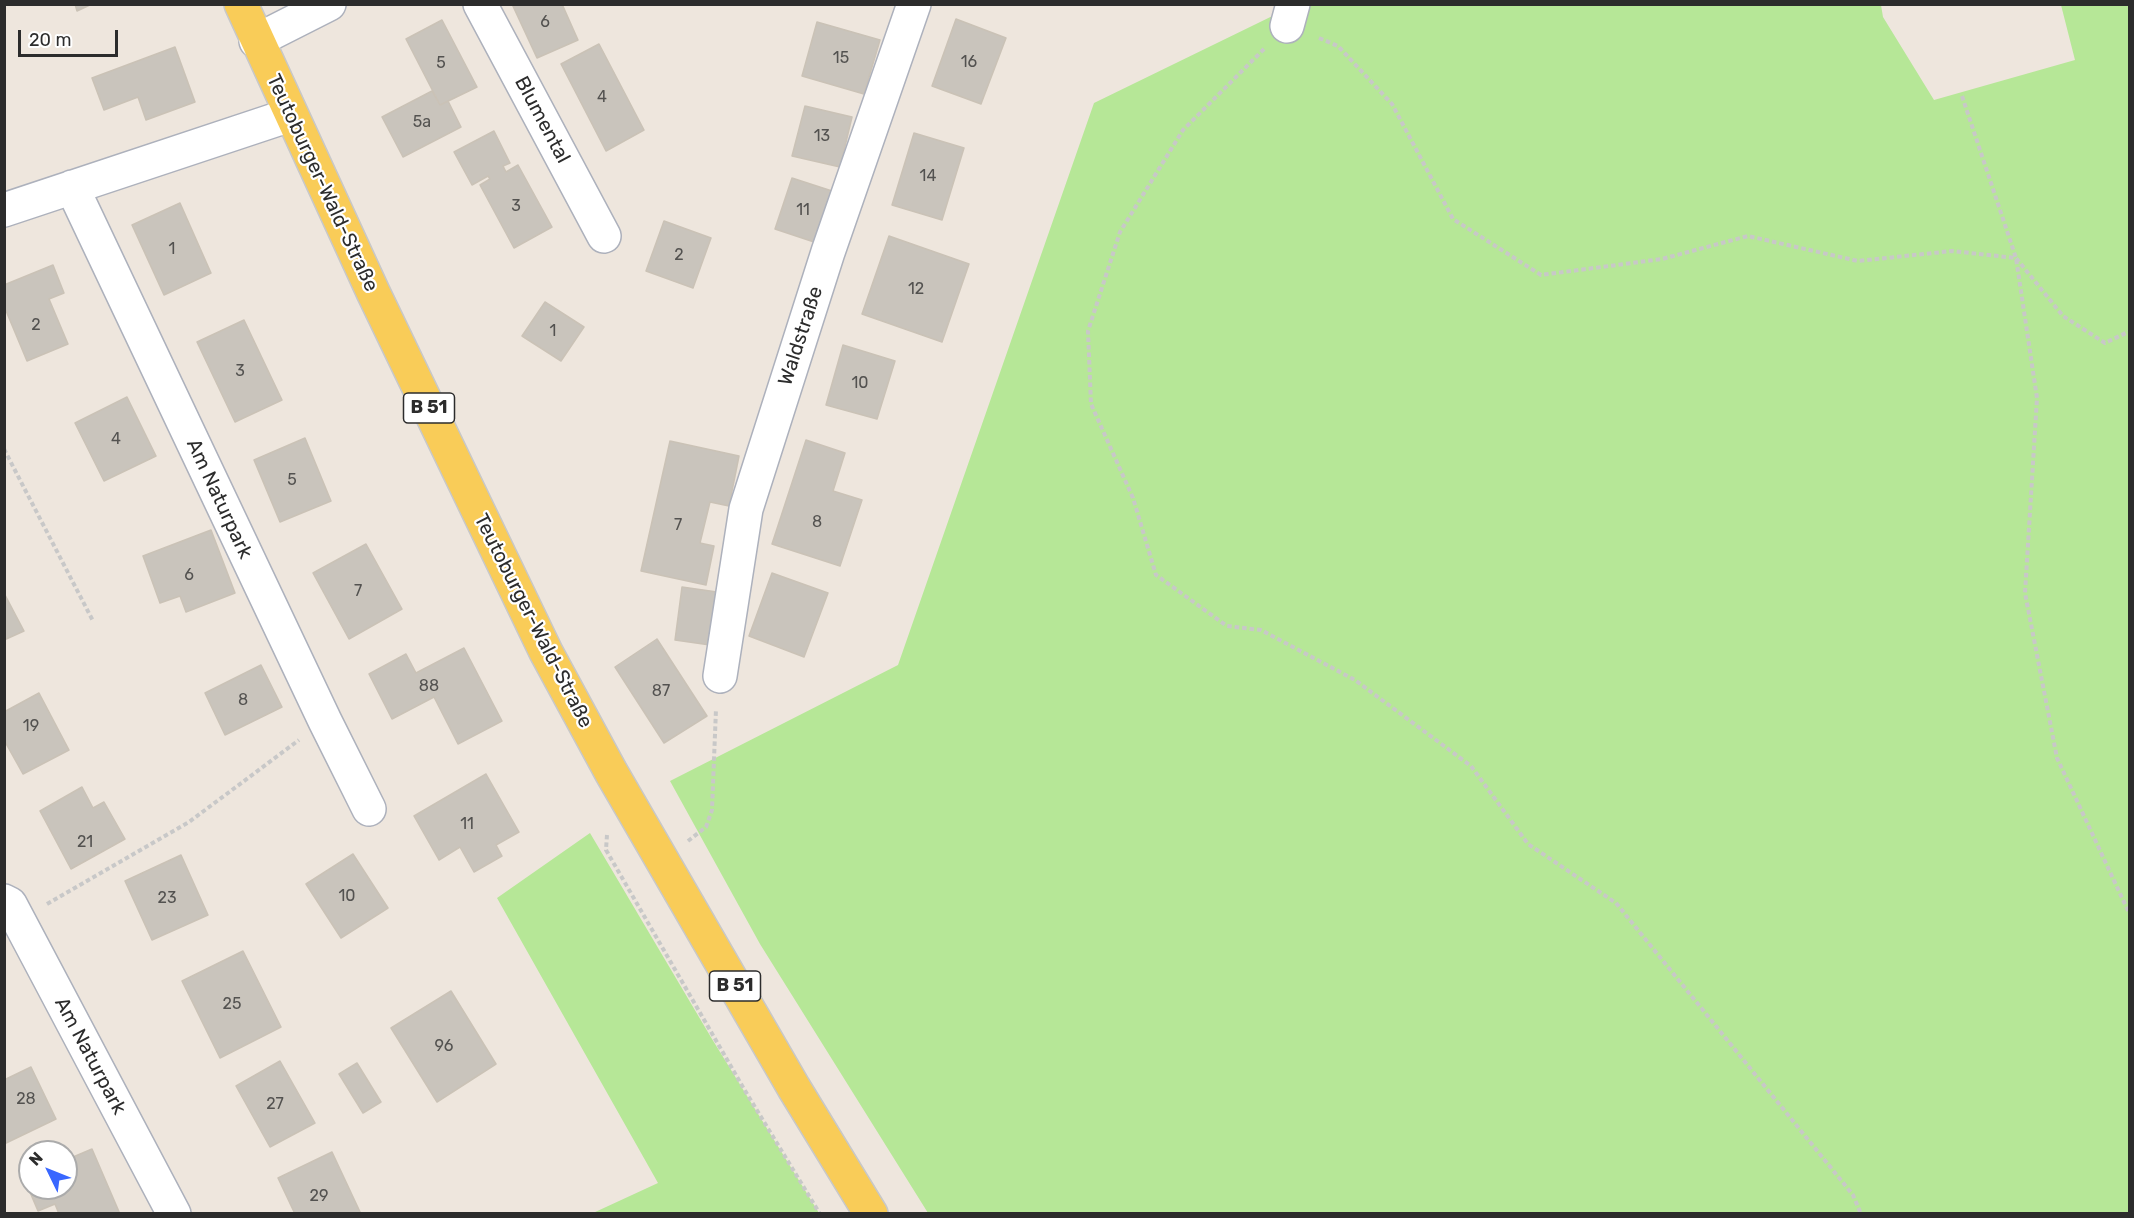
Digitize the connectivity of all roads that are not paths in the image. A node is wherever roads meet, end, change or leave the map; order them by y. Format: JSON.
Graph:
{"nodes":[{"id":1,"x":241,"y":4,"type":"edge"},
{"id":2,"x":329,"y":4,"type":"edge"},
{"id":3,"x":480,"y":4,"type":"edge"},
{"id":4,"x":914,"y":4,"type":"edge"},
{"id":5,"x":256,"y":40,"type":"junction"},
{"id":6,"x":290,"y":115,"type":"junction"},
{"id":7,"x":72,"y":187,"type":"junction"},
{"id":8,"x":4,"y":210,"type":"edge"},
{"id":9,"x":604,"y":236,"type":"dead end"},
{"id":10,"x":720,"y":675,"type":"road end"},
{"id":11,"x":369,"y":809,"type":"dead end"},
{"id":12,"x":11,"y":910,"type":"edge"},
{"id":13,"x":174,"y":1214,"type":"edge"},
{"id":14,"x":871,"y":1214,"type":"edge"}],
"edges":[{"from":1,"to":5,"type":"main road","name":"Teutoburger-Wald-Straße","number":"B 51"},
{"from":2,"to":5,"type":"street"},
{"from":3,"to":9,"type":"street","name":"Blumental"},
{"from":4,"to":10,"type":"street","name":"Waldstraße"},
{"from":5,"to":6,"type":"main road","name":"Teutoburger-Wald-Straße","number":"B 51"},
{"from":6,"to":7,"type":"street"},
{"from":6,"to":14,"type":"main road","name":"Teutoburger-Wald-Straße","number":"B 51"},
{"from":7,"to":8,"type":"street"},
{"from":7,"to":11,"type":"street","name":"Am Naturpark"},
{"from":12,"to":13,"type":"street","name":"Am Naturpark"}]}
